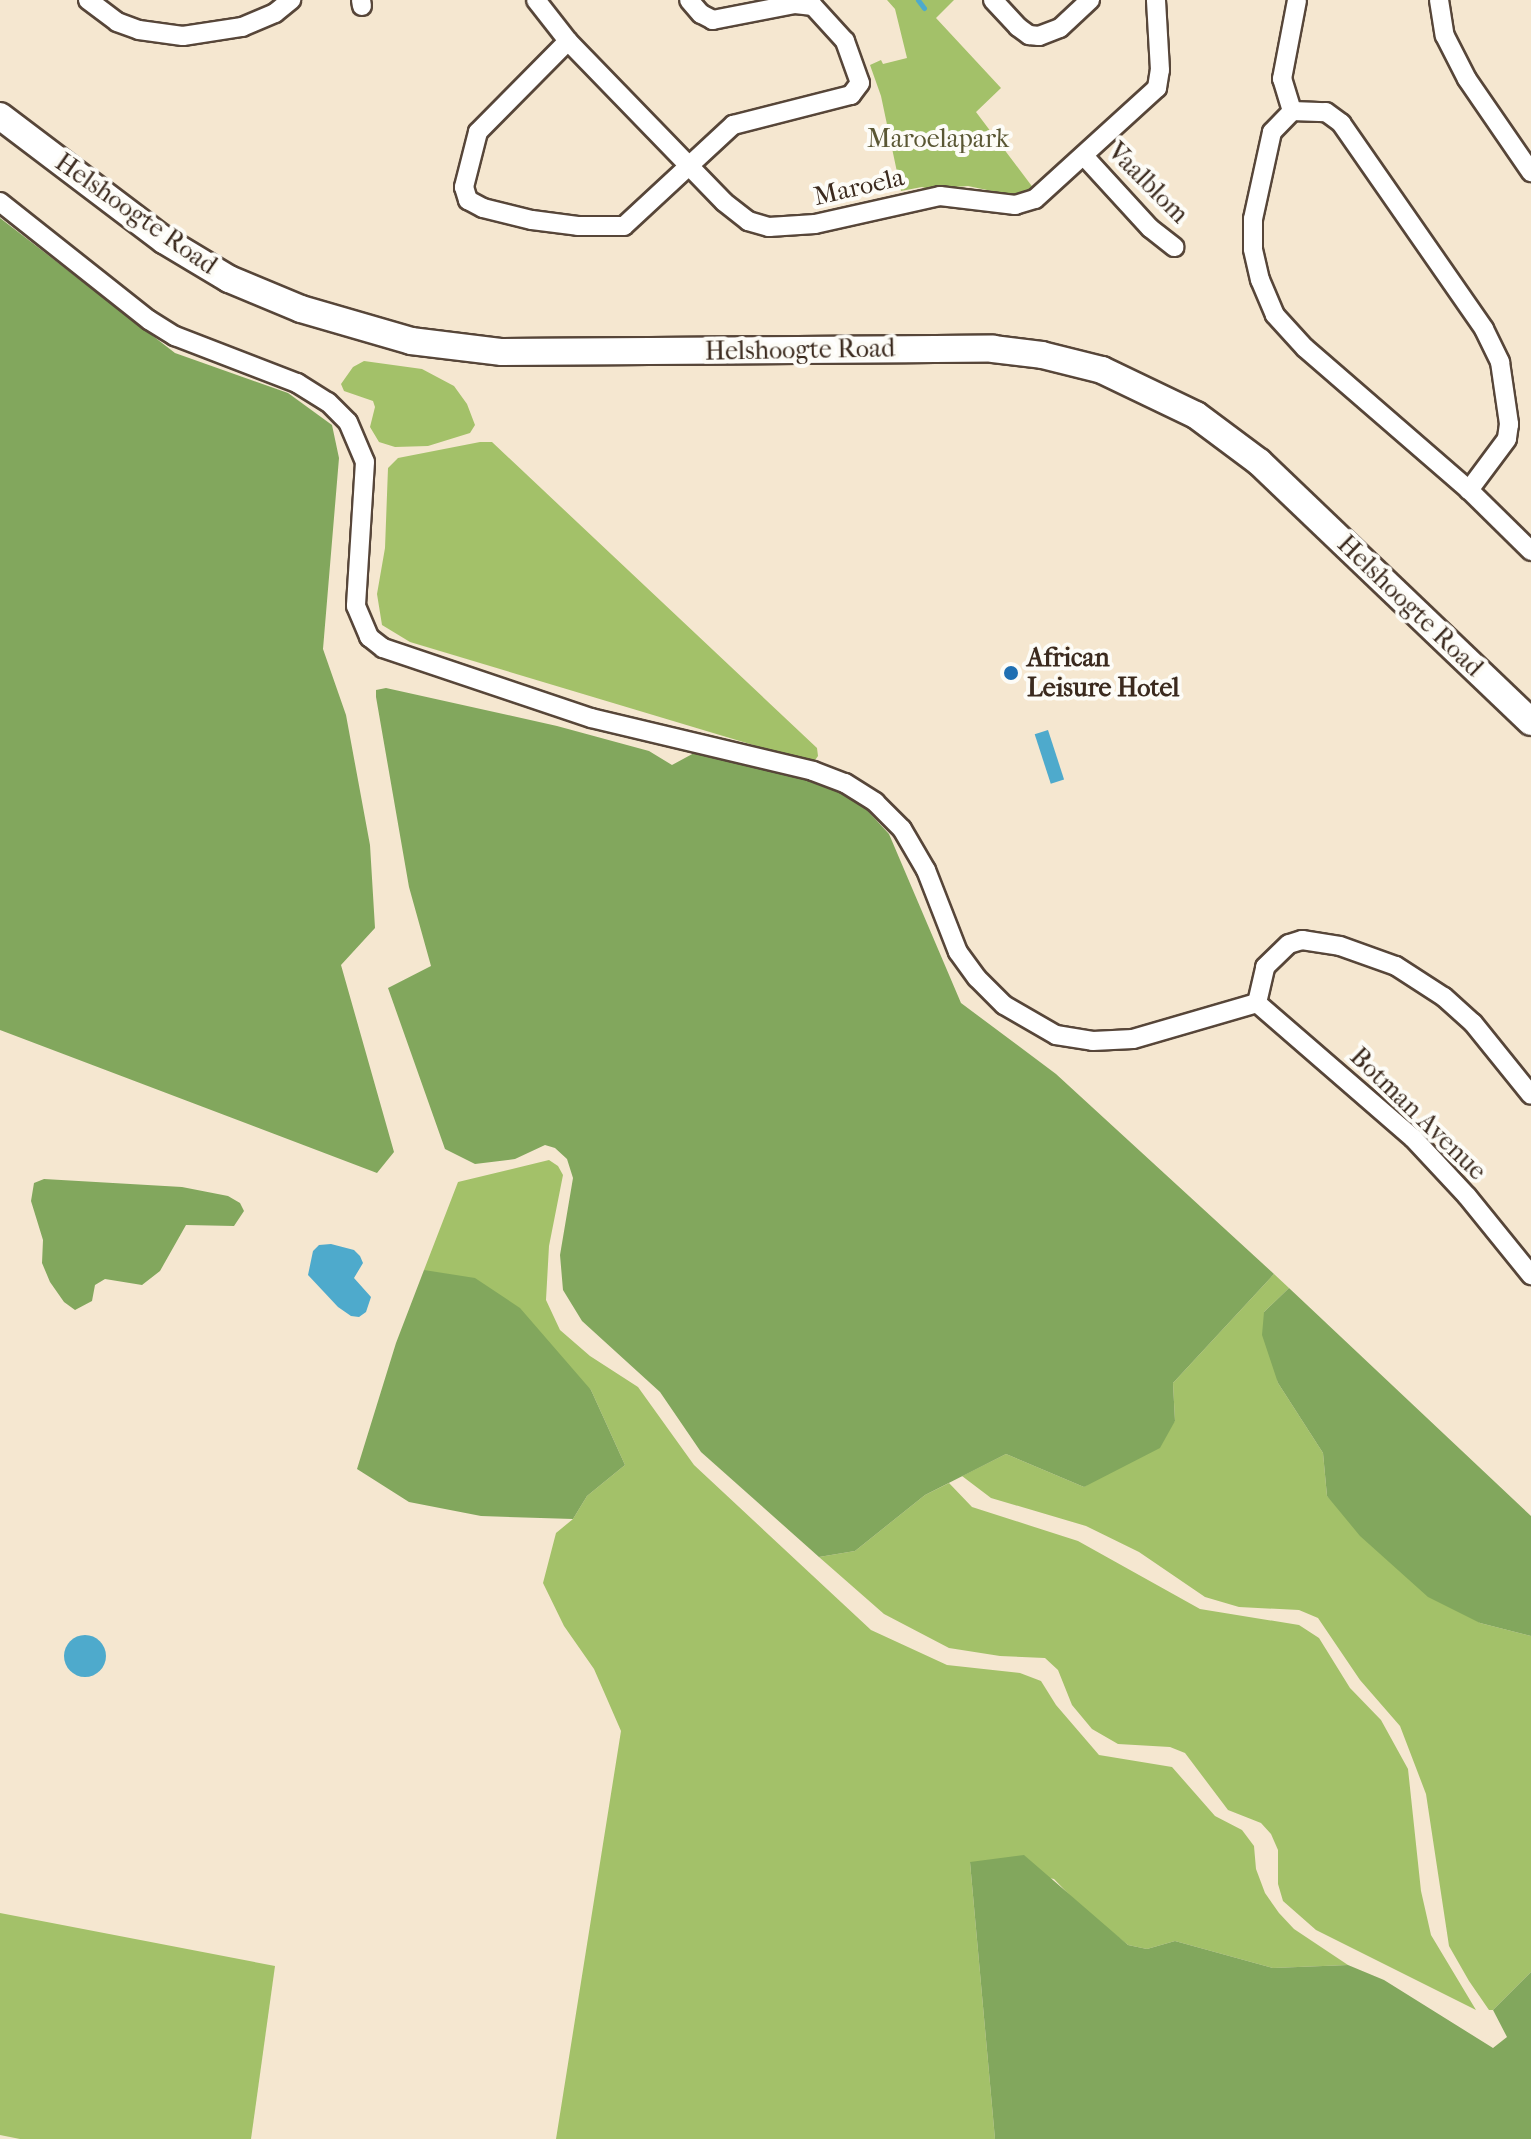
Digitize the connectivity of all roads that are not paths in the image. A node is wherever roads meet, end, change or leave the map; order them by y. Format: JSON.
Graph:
{"nodes":[{"id":1,"x":88,"y":0,"type":"edge"},
{"id":2,"x":291,"y":0,"type":"edge"},
{"id":3,"x":536,"y":0,"type":"edge"},
{"id":4,"x":689,"y":0,"type":"edge"},
{"id":5,"x":993,"y":0,"type":"edge"},
{"id":6,"x":1090,"y":0,"type":"edge"},
{"id":7,"x":1156,"y":0,"type":"edge"},
{"id":8,"x":1297,"y":0,"type":"edge"},
{"id":9,"x":1439,"y":0,"type":"edge"},
{"id":10,"x":568,"y":41,"type":"junction"},
{"id":11,"x":1292,"y":111,"type":"junction"},
{"id":12,"x":0,"y":116,"type":"edge"},
{"id":13,"x":1084,"y":156,"type":"junction"},
{"id":14,"x":689,"y":166,"type":"junction"},
{"id":15,"x":1531,"y":172,"type":"edge"},
{"id":16,"x":0,"y":202,"type":"edge"},
{"id":17,"x":1174,"y":247,"type":"dead end"},
{"id":18,"x":1469,"y":490,"type":"junction"},
{"id":19,"x":1531,"y":551,"type":"edge"},
{"id":20,"x":1531,"y":722,"type":"edge"},
{"id":21,"x":1257,"y":1003,"type":"junction"},
{"id":22,"x":1531,"y":1095,"type":"edge"},
{"id":23,"x":1531,"y":1275,"type":"edge"}],
"edges":[{"from":1,"to":2,"type":"street"},
{"from":3,"to":10,"type":"street","name":"Maroela"},
{"from":4,"to":14,"type":"street"},
{"from":5,"to":6,"type":"street"},
{"from":7,"to":13,"type":"street","name":"Maroela"},
{"from":8,"to":11,"type":"street"},
{"from":9,"to":15,"type":"street"},
{"from":10,"to":14,"type":"street","name":"Maroela"},
{"from":10,"to":14,"type":"street"},
{"from":11,"to":18,"type":"street"},
{"from":11,"to":18,"type":"street"},
{"from":12,"to":20,"type":"main road","name":"Helshoogte Road"},
{"from":13,"to":14,"type":"street","name":"Maroela"},
{"from":13,"to":17,"type":"street","name":"Vaalblom"},
{"from":16,"to":21,"type":"street"},
{"from":18,"to":19,"type":"street"},
{"from":21,"to":22,"type":"street"},
{"from":21,"to":23,"type":"street","name":"Botman Avenue"}]}
